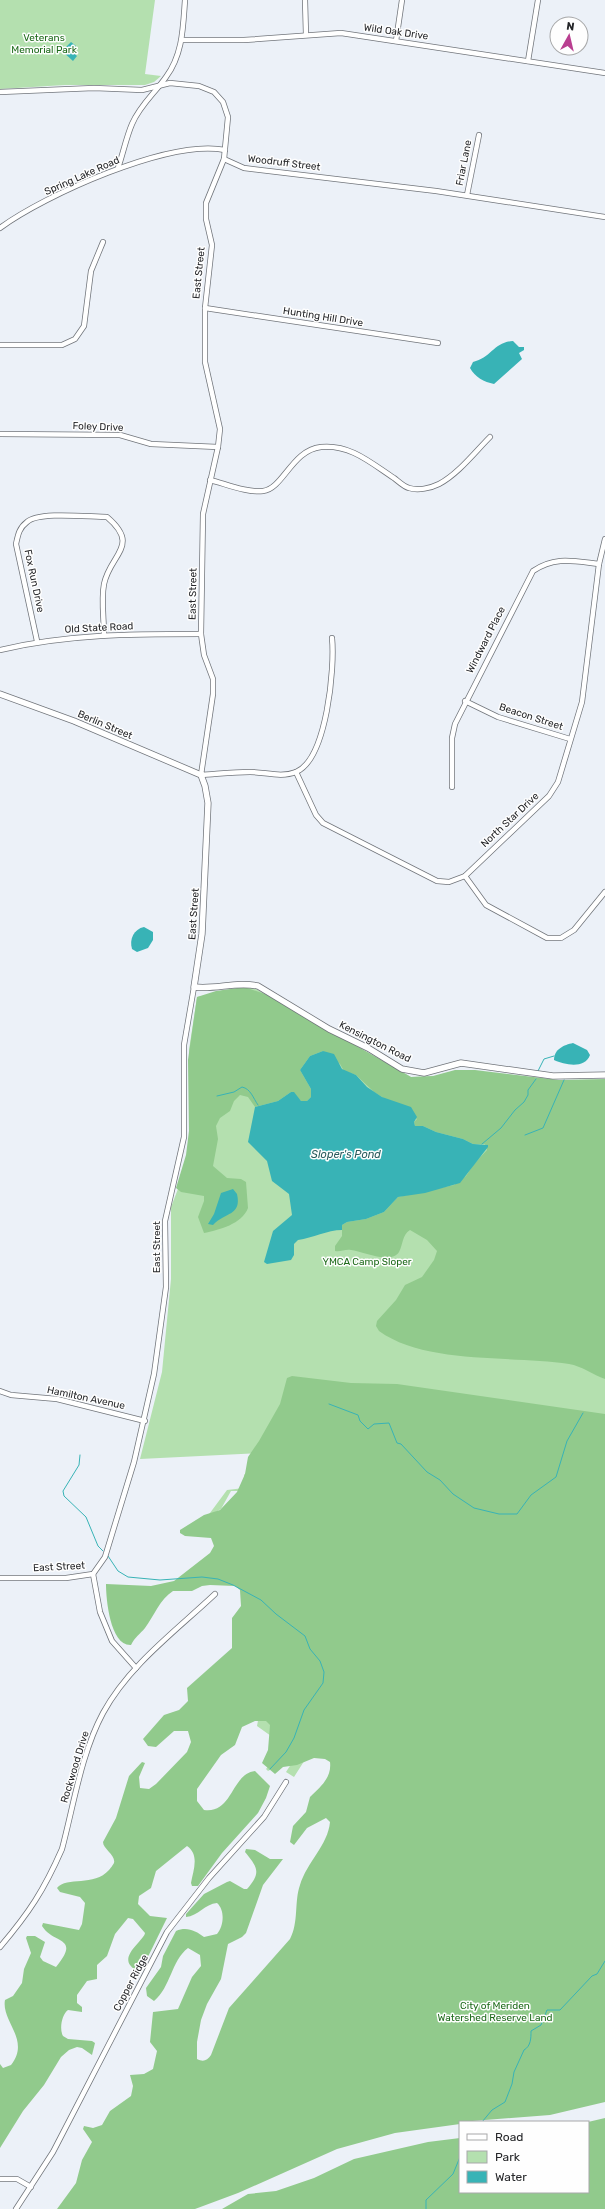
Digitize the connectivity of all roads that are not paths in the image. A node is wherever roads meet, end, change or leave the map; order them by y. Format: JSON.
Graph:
{"nodes":[{"id":1,"x":185,"y":0,"type":"edge"},
{"id":2,"x":304,"y":0,"type":"edge"},
{"id":3,"x":402,"y":0,"type":"edge"},
{"id":4,"x":538,"y":0,"type":"edge"},
{"id":5,"x":306,"y":35,"type":"junction"},
{"id":6,"x":182,"y":40,"type":"junction"},
{"id":7,"x":396,"y":41,"type":"junction"},
{"id":8,"x":528,"y":61,"type":"junction"},
{"id":9,"x":605,"y":73,"type":"edge"},
{"id":10,"x":157,"y":88,"type":"junction"},
{"id":11,"x":0,"y":92,"type":"edge"},
{"id":12,"x":479,"y":135,"type":"dead end"},
{"id":13,"x":225,"y":150,"type":"junction"},
{"id":14,"x":224,"y":159,"type":"junction"},
{"id":15,"x":118,"y":168,"type":"junction"},
{"id":16,"x":467,"y":196,"type":"junction"},
{"id":17,"x":605,"y":217,"type":"edge"},
{"id":18,"x":0,"y":228,"type":"edge"},
{"id":19,"x":103,"y":242,"type":"dead end"},
{"id":20,"x":205,"y":308,"type":"junction"},
{"id":21,"x":438,"y":343,"type":"dead end"},
{"id":22,"x":0,"y":345,"type":"edge"},
{"id":23,"x":0,"y":434,"type":"edge"},
{"id":24,"x":490,"y":437,"type":"dead end"},
{"id":25,"x":218,"y":447,"type":"junction"},
{"id":26,"x":210,"y":480,"type":"junction"},
{"id":27,"x":605,"y":539,"type":"edge"},
{"id":28,"x":599,"y":564,"type":"junction"},
{"id":29,"x":104,"y":634,"type":"junction"},
{"id":30,"x":201,"y":634,"type":"junction"},
{"id":31,"x":332,"y":638,"type":"dead end"},
{"id":32,"x":37,"y":641,"type":"junction"},
{"id":33,"x":0,"y":650,"type":"edge"},
{"id":34,"x":0,"y":694,"type":"edge"},
{"id":35,"x":465,"y":701,"type":"junction"},
{"id":36,"x":570,"y":739,"type":"junction"},
{"id":37,"x":296,"y":772,"type":"junction"},
{"id":38,"x":201,"y":775,"type":"junction"},
{"id":39,"x":452,"y":787,"type":"dead end"},
{"id":40,"x":464,"y":876,"type":"junction"},
{"id":41,"x":605,"y":892,"type":"edge"},
{"id":42,"x":194,"y":987,"type":"junction"},
{"id":43,"x":605,"y":1075,"type":"edge"},
{"id":44,"x":0,"y":1391,"type":"edge"},
{"id":45,"x":145,"y":1421,"type":"junction"},
{"id":46,"x":93,"y":1574,"type":"junction"},
{"id":47,"x":0,"y":1578,"type":"edge"},
{"id":48,"x":215,"y":1594,"type":"dead end"},
{"id":49,"x":136,"y":1668,"type":"junction"},
{"id":50,"x":286,"y":1782,"type":"dead end"},
{"id":51,"x":0,"y":1947,"type":"edge"},
{"id":52,"x":0,"y":2179,"type":"edge"},
{"id":53,"x":31,"y":2187,"type":"junction"},
{"id":54,"x":16,"y":2209,"type":"edge"}],
"edges":[{"from":1,"to":6,"type":"street"},
{"from":2,"to":5,"type":"street"},
{"from":3,"to":7,"type":"street"},
{"from":4,"to":8,"type":"street"},
{"from":5,"to":6,"type":"street","name":"Wild Oak Drive"},
{"from":5,"to":7,"type":"street","name":"Wild Oak Drive"},
{"from":6,"to":10,"type":"street"},
{"from":7,"to":8,"type":"street","name":"Wild Oak Drive"},
{"from":8,"to":9,"type":"street","name":"Wild Oak Drive"},
{"from":10,"to":11,"type":"street"},
{"from":10,"to":13,"type":"street"},
{"from":10,"to":15,"type":"street"},
{"from":12,"to":16,"type":"street","name":"Friar Lane"},
{"from":13,"to":14,"type":"street"},
{"from":13,"to":15,"type":"street","name":"Spring Lake Road"},
{"from":14,"to":16,"type":"street","name":"Woodruff Street"},
{"from":14,"to":20,"type":"street","name":"East Street"},
{"from":15,"to":18,"type":"street","name":"Spring Lake Road"},
{"from":16,"to":17,"type":"street","name":"Woodruff Street"},
{"from":19,"to":22,"type":"street"},
{"from":20,"to":21,"type":"street","name":"Hunting Hill Drive"},
{"from":20,"to":25,"type":"street","name":"East Street"},
{"from":23,"to":25,"type":"street","name":"Foley Drive"},
{"from":24,"to":26,"type":"street"},
{"from":25,"to":26,"type":"street","name":"East Street"},
{"from":26,"to":30,"type":"street","name":"East Street"},
{"from":27,"to":28,"type":"street","name":"North Star Drive"},
{"from":28,"to":35,"type":"street","name":"Windward Place"},
{"from":28,"to":36,"type":"street","name":"North Star Drive"},
{"from":29,"to":30,"type":"street","name":"Old State Road"},
{"from":29,"to":32,"type":"street","name":"Old State Road"},
{"from":29,"to":32,"type":"street","name":"Fox Run Drive"},
{"from":30,"to":38,"type":"street","name":"East Street"},
{"from":31,"to":37,"type":"street"},
{"from":32,"to":33,"type":"street","name":"Old State Road"},
{"from":34,"to":38,"type":"main road","name":"Berlin Street"},
{"from":35,"to":36,"type":"street","name":"Beacon Street"},
{"from":35,"to":39,"type":"street","name":"Windward Place"},
{"from":36,"to":40,"type":"street","name":"North Star Drive"},
{"from":37,"to":38,"type":"street"},
{"from":37,"to":40,"type":"street","name":"North Star Drive"},
{"from":38,"to":42,"type":"main road","name":"East Street"},
{"from":40,"to":41,"type":"street"},
{"from":42,"to":43,"type":"main road","name":"Kensington Road"},
{"from":42,"to":45,"type":"street","name":"East Street"},
{"from":44,"to":45,"type":"street","name":"Hamilton Avenue"},
{"from":45,"to":46,"type":"street","name":"East Street"},
{"from":46,"to":47,"type":"street","name":"East Street"},
{"from":46,"to":49,"type":"street"},
{"from":48,"to":49,"type":"street","name":"Rockwood Drive"},
{"from":49,"to":51,"type":"street","name":"Rockwood Drive"},
{"from":50,"to":53,"type":"street","name":"Copper Ridge"},
{"from":52,"to":53,"type":"street"},
{"from":53,"to":54,"type":"street","name":"Copper Ridge"}]}
